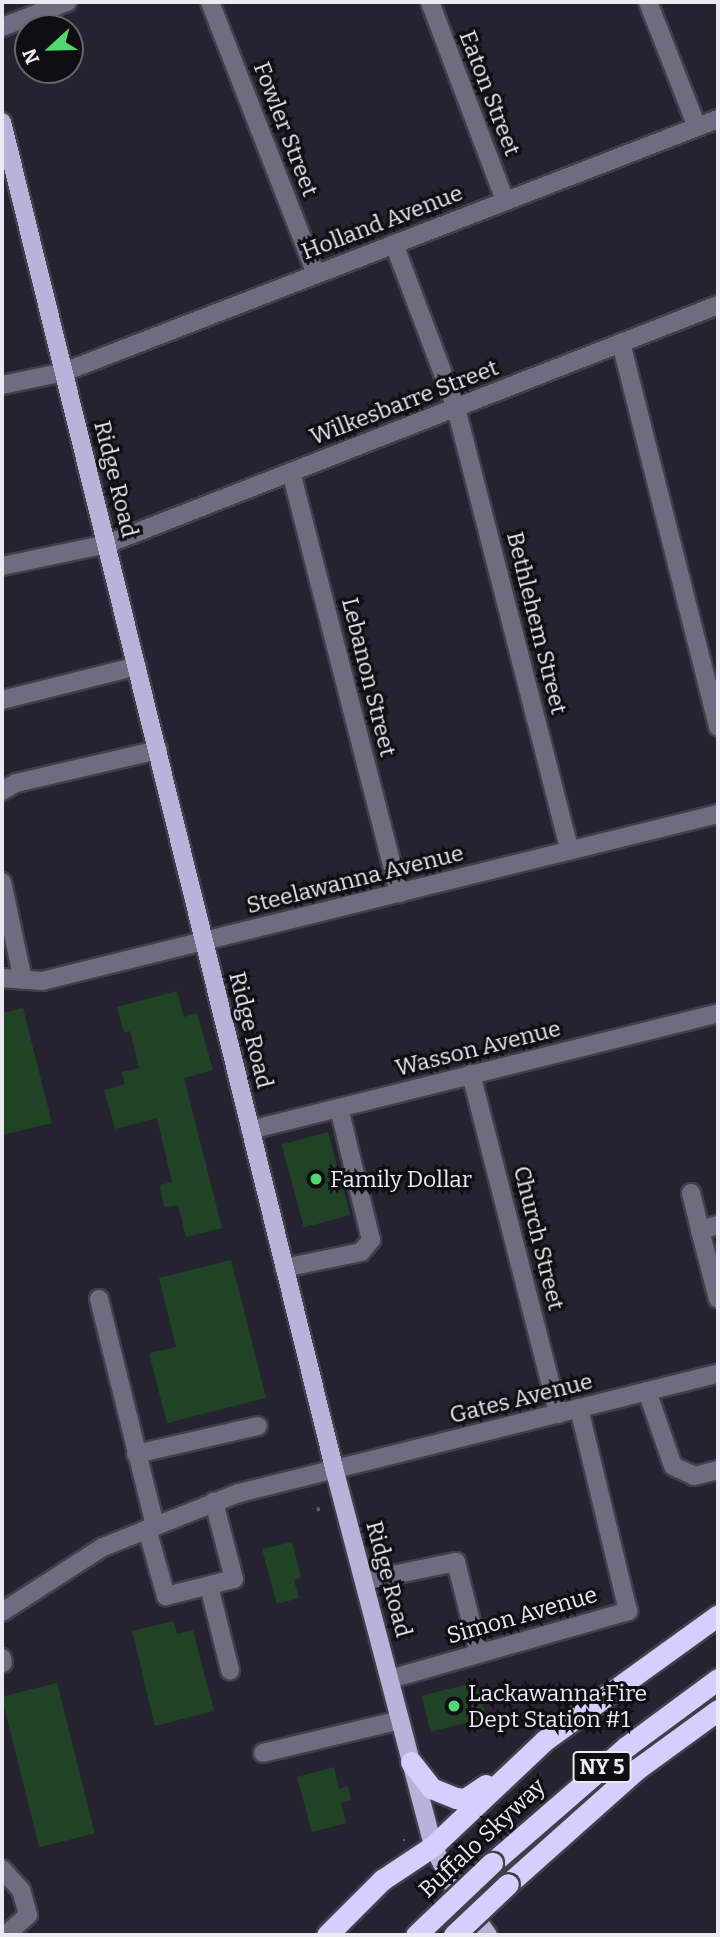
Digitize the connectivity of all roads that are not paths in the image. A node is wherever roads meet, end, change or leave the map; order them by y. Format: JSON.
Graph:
{"nodes":[{"id":1,"x":67,"y":2,"type":"edge"},
{"id":2,"x":210,"y":2,"type":"edge"},
{"id":3,"x":430,"y":2,"type":"edge"},
{"id":4,"x":648,"y":2,"type":"edge"},
{"id":5,"x":2,"y":27,"type":"edge"},
{"id":6,"x":718,"y":119,"type":"edge"},
{"id":7,"x":2,"y":127,"type":"edge"},
{"id":8,"x":697,"y":127,"type":"junction"},
{"id":9,"x":505,"y":201,"type":"junction"},
{"id":10,"x":394,"y":244,"type":"junction"},
{"id":11,"x":316,"y":274,"type":"junction"},
{"id":12,"x":718,"y":305,"type":"edge"},
{"id":13,"x":621,"y":343,"type":"junction"},
{"id":14,"x":64,"y":372,"type":"junction"},
{"id":15,"x":2,"y":385,"type":"edge"},
{"id":16,"x":456,"y":408,"type":"junction"},
{"id":17,"x":291,"y":472,"type":"junction"},
{"id":18,"x":107,"y":544,"type":"junction"},
{"id":19,"x":2,"y":566,"type":"edge"},
{"id":20,"x":137,"y":666,"type":"junction"},
{"id":21,"x":2,"y":699,"type":"edge"},
{"id":22,"x":718,"y":727,"type":"edge"},
{"id":23,"x":158,"y":750,"type":"junction"},
{"id":24,"x":2,"y":791,"type":"edge"},
{"id":25,"x":718,"y":814,"type":"edge"},
{"id":26,"x":570,"y":851,"type":"junction"},
{"id":27,"x":2,"y":882,"type":"edge"},
{"id":28,"x":399,"y":894,"type":"junction"},
{"id":29,"x":204,"y":943,"type":"junction"},
{"id":30,"x":2,"y":978,"type":"edge"},
{"id":31,"x":23,"y":980,"type":"junction"},
{"id":32,"x":718,"y":1013,"type":"edge"},
{"id":33,"x":471,"y":1074,"type":"junction"},
{"id":34,"x":339,"y":1108,"type":"junction"},
{"id":35,"x":250,"y":1130,"type":"junction"},
{"id":36,"x":691,"y":1193,"type":"dead end"},
{"id":37,"x":718,"y":1226,"type":"edge"},
{"id":38,"x":700,"y":1230,"type":"junction"},
{"id":39,"x":285,"y":1268,"type":"junction"},
{"id":40,"x":99,"y":1299,"type":"dead end"},
{"id":41,"x":718,"y":1299,"type":"edge"},
{"id":42,"x":718,"y":1374,"type":"edge"},
{"id":43,"x":647,"y":1391,"type":"junction"},
{"id":44,"x":579,"y":1408,"type":"junction"},
{"id":45,"x":558,"y":1414,"type":"junction"},
{"id":46,"x":258,"y":1426,"type":"dead end"},
{"id":47,"x":136,"y":1454,"type":"junction"},
{"id":48,"x":718,"y":1470,"type":"edge"},
{"id":49,"x":335,"y":1472,"type":"junction"},
{"id":50,"x":214,"y":1502,"type":"junction"},
{"id":51,"x":151,"y":1527,"type":"junction"},
{"id":52,"x":364,"y":1581,"type":"junction"},
{"id":53,"x":209,"y":1586,"type":"junction"},
{"id":54,"x":2,"y":1611,"type":"edge"},
{"id":55,"x":718,"y":1615,"type":"edge"},
{"id":56,"x":479,"y":1653,"type":"junction"},
{"id":57,"x":230,"y":1670,"type":"dead end"},
{"id":58,"x":390,"y":1679,"type":"junction"},
{"id":59,"x":718,"y":1679,"type":"edge"},
{"id":60,"x":718,"y":1710,"type":"edge"},
{"id":61,"x":400,"y":1720,"type":"junction"},
{"id":62,"x":263,"y":1753,"type":"dead end"},
{"id":63,"x":411,"y":1762,"type":"junction"},
{"id":64,"x":520,"y":1763,"type":"junction"},
{"id":65,"x":433,"y":1846,"type":"junction"},
{"id":66,"x":2,"y":1869,"type":"edge"},
{"id":67,"x":6,"y":1935,"type":"edge"},
{"id":68,"x":327,"y":1935,"type":"edge"},
{"id":69,"x":416,"y":1935,"type":"edge"},
{"id":70,"x":454,"y":1935,"type":"edge"},
{"id":71,"x":488,"y":1935,"type":"edge"}],
"edges":[{"from":1,"to":5,"type":"street"},
{"from":2,"to":11,"type":"street","name":"Fowler Street"},
{"from":3,"to":9,"type":"street","name":"Eaton Street"},
{"from":4,"to":8,"type":"street"},
{"from":6,"to":8,"type":"street","name":"Holland Avenue"},
{"from":7,"to":14,"type":"main road","name":"Ridge Road"},
{"from":8,"to":9,"type":"street","name":"Holland Avenue"},
{"from":9,"to":10,"type":"street","name":"Holland Avenue"},
{"from":10,"to":11,"type":"street","name":"Holland Avenue"},
{"from":10,"to":16,"type":"street","name":"Bethlehem Street"},
{"from":11,"to":14,"type":"street","name":"Holland Avenue"},
{"from":12,"to":13,"type":"street","name":"Wilkesbarre Street"},
{"from":13,"to":16,"type":"street","name":"Wilkesbarre Street"},
{"from":13,"to":22,"type":"street"},
{"from":14,"to":15,"type":"street","name":"Holland Avenue"},
{"from":14,"to":18,"type":"main road","name":"Ridge Road"},
{"from":16,"to":17,"type":"street","name":"Wilkesbarre Street"},
{"from":16,"to":26,"type":"street","name":"Bethlehem Street"},
{"from":17,"to":18,"type":"street","name":"Wilkesbarre Street"},
{"from":17,"to":28,"type":"street","name":"Lebanon Street"},
{"from":18,"to":19,"type":"street","name":"Wilkesbarre Street"},
{"from":18,"to":20,"type":"main road","name":"Ridge Road"},
{"from":20,"to":21,"type":"street"},
{"from":20,"to":23,"type":"main road","name":"Ridge Road"},
{"from":23,"to":24,"type":"street"},
{"from":23,"to":29,"type":"main road","name":"Ridge Road"},
{"from":25,"to":26,"type":"street","name":"Steelawanna Avenue"},
{"from":26,"to":28,"type":"street","name":"Steelawanna Avenue"},
{"from":27,"to":31,"type":"street"},
{"from":28,"to":29,"type":"street","name":"Steelawanna Avenue"},
{"from":29,"to":31,"type":"street","name":"Steelawanna Avenue"},
{"from":29,"to":35,"type":"main road","name":"Ridge Road"},
{"from":30,"to":31,"type":"street","name":"Steelawanna Avenue"},
{"from":32,"to":33,"type":"street","name":"Wasson Avenue"},
{"from":33,"to":34,"type":"street","name":"Wasson Avenue"},
{"from":33,"to":45,"type":"street","name":"Church Street"},
{"from":34,"to":35,"type":"street","name":"Wasson Avenue"},
{"from":34,"to":39,"type":"street"},
{"from":35,"to":39,"type":"main road","name":"Ridge Road"},
{"from":36,"to":38,"type":"street"},
{"from":37,"to":38,"type":"street"},
{"from":38,"to":41,"type":"street"},
{"from":39,"to":49,"type":"main road","name":"Ridge Road"},
{"from":40,"to":47,"type":"street"},
{"from":42,"to":43,"type":"street","name":"Gates Avenue"},
{"from":43,"to":44,"type":"street","name":"Gates Avenue"},
{"from":43,"to":48,"type":"street"},
{"from":44,"to":45,"type":"street","name":"Gates Avenue"},
{"from":44,"to":56,"type":"street","name":"Simon Avenue"},
{"from":45,"to":49,"type":"street","name":"Gates Avenue"},
{"from":46,"to":47,"type":"street"},
{"from":47,"to":51,"type":"street"},
{"from":49,"to":50,"type":"street","name":"Gates Avenue"},
{"from":49,"to":52,"type":"main road","name":"Ridge Road"},
{"from":50,"to":51,"type":"street","name":"Gates Avenue"},
{"from":50,"to":53,"type":"street"},
{"from":51,"to":53,"type":"street"},
{"from":51,"to":54,"type":"street","name":"Gates Avenue"},
{"from":52,"to":56,"type":"street"},
{"from":52,"to":58,"type":"main road","name":"Ridge Road"},
{"from":53,"to":57,"type":"street"},
{"from":55,"to":64,"type":"highway"},
{"from":56,"to":58,"type":"street","name":"Simon Avenue"},
{"from":58,"to":61,"type":"main road","name":"Ridge Road"},
{"from":59,"to":69,"type":"highway","name":"Buffalo Skyway","number":"NY 5","bridge":true},
{"from":60,"to":70,"type":"highway","number":"NY 5","bridge":true},
{"from":61,"to":62,"type":"street"},
{"from":61,"to":63,"type":"main road","name":"Ridge Road"},
{"from":63,"to":64,"type":"highway"},
{"from":63,"to":65,"type":"main road","name":"Ridge Road"},
{"from":64,"to":65,"type":"highway"},
{"from":65,"to":68,"type":"highway"},
{"from":65,"to":71,"type":"main road","name":"Ridge Road"},
{"from":66,"to":67,"type":"street"}]}
